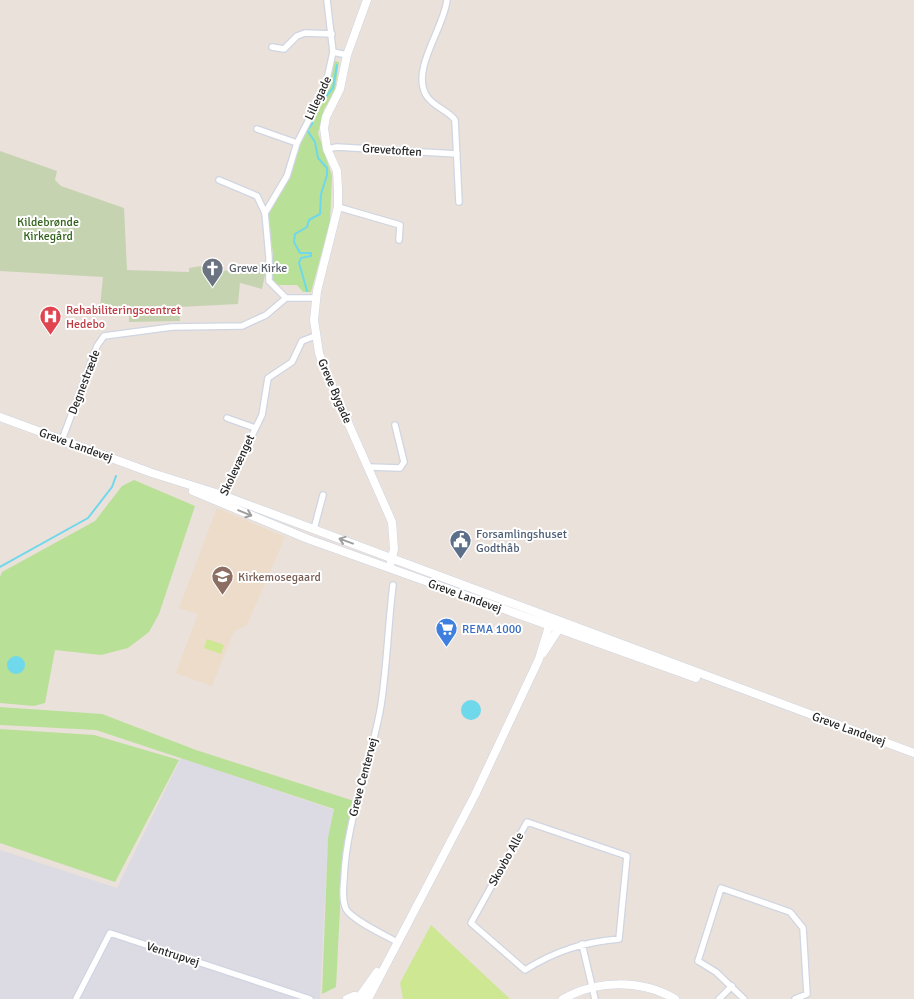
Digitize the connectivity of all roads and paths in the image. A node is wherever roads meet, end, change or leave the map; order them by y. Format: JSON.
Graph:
{"nodes":[{"id":1,"x":327,"y":0,"type":"edge"},
{"id":2,"x":367,"y":0,"type":"edge"},
{"id":3,"x":447,"y":0,"type":"edge"},
{"id":4,"x":332,"y":34,"type":"junction"},
{"id":5,"x":272,"y":47,"type":"dead end"},
{"id":6,"x":333,"y":52,"type":"junction"},
{"id":7,"x":347,"y":55,"type":"junction"},
{"id":8,"x":257,"y":129,"type":"dead end"},
{"id":9,"x":297,"y":143,"type":"junction"},
{"id":10,"x":327,"y":149,"type":"junction"},
{"id":11,"x":457,"y":154,"type":"junction"},
{"id":12,"x":219,"y":180,"type":"dead end"},
{"id":13,"x":459,"y":202,"type":"dead end"},
{"id":14,"x":338,"y":207,"type":"junction"},
{"id":15,"x":265,"y":213,"type":"junction"},
{"id":16,"x":399,"y":240,"type":"dead end"},
{"id":17,"x":286,"y":298,"type":"junction"},
{"id":18,"x":316,"y":298,"type":"junction"},
{"id":19,"x":315,"y":336,"type":"junction"},
{"id":20,"x":0,"y":418,"type":"edge"},
{"id":21,"x":227,"y":418,"type":"dead end"},
{"id":22,"x":395,"y":426,"type":"dead end"},
{"id":23,"x":255,"y":428,"type":"junction"},
{"id":24,"x":62,"y":440,"type":"junction"},
{"id":25,"x":369,"y":467,"type":"junction"},
{"id":26,"x":322,"y":495,"type":"dead end"},
{"id":27,"x":221,"y":499,"type":"junction"},
{"id":28,"x":314,"y":529,"type":"junction"},
{"id":29,"x":392,"y":558,"type":"junction"},
{"id":30,"x":390,"y":569,"type":"junction"},
{"id":31,"x":393,"y":585,"type":"dead end"},
{"id":32,"x":550,"y":623,"type":"junction"},
{"id":33,"x":560,"y":627,"type":"junction"},
{"id":34,"x":539,"y":659,"type":"junction"},
{"id":35,"x":914,"y":753,"type":"edge"},
{"id":36,"x":397,"y":942,"type":"junction"},
{"id":37,"x":582,"y":944,"type":"junction"},
{"id":38,"x":732,"y":986,"type":"junction"},
{"id":39,"x":592,"y":987,"type":"junction"},
{"id":40,"x":365,"y":998,"type":"edge"},
{"id":41,"x":76,"y":999,"type":"edge"},
{"id":42,"x":308,"y":999,"type":"edge"},
{"id":43,"x":347,"y":999,"type":"edge"},
{"id":44,"x":563,"y":999,"type":"edge"},
{"id":45,"x":595,"y":999,"type":"edge"},
{"id":46,"x":675,"y":999,"type":"edge"},
{"id":47,"x":719,"y":999,"type":"edge"},
{"id":48,"x":744,"y":999,"type":"edge"},
{"id":49,"x":795,"y":999,"type":"edge"}],
"edges":[{"from":1,"to":4,"type":"street","name":"Lillegade"},
{"from":2,"to":7,"type":"street","name":"Greve Bygade"},
{"from":3,"to":11,"type":"street"},
{"from":4,"to":5,"type":"street"},
{"from":4,"to":6,"type":"street","name":"Lillegade"},
{"from":6,"to":7,"type":"street"},
{"from":6,"to":9,"type":"street","name":"Lillegade"},
{"from":7,"to":10,"type":"street","name":"Greve Bygade"},
{"from":8,"to":9,"type":"street"},
{"from":9,"to":15,"type":"street","name":"Lillegade"},
{"from":10,"to":11,"type":"street","name":"Grevetoften"},
{"from":10,"to":14,"type":"street","name":"Greve Bygade"},
{"from":11,"to":13,"type":"street"},
{"from":12,"to":15,"type":"street"},
{"from":14,"to":16,"type":"street"},
{"from":14,"to":18,"type":"street","name":"Greve Bygade"},
{"from":15,"to":17,"type":"street"},
{"from":17,"to":18,"type":"street"},
{"from":17,"to":24,"type":"street","name":"Degnestræde"},
{"from":18,"to":19,"type":"street","name":"Greve Bygade"},
{"from":19,"to":23,"type":"street","name":"Skolevænget"},
{"from":19,"to":25,"type":"street","name":"Greve Bygade"},
{"from":20,"to":24,"type":"street","name":"Greve Landevej"},
{"from":21,"to":23,"type":"street","name":"Skolevænget"},
{"from":22,"to":25,"type":"street"},
{"from":23,"to":27,"type":"street","name":"Skolevænget"},
{"from":24,"to":27,"type":"street","name":"Greve Landevej"},
{"from":25,"to":29,"type":"street","name":"Greve Bygade"},
{"from":26,"to":28,"type":"street"},
{"from":27,"to":28,"type":"street","name":"Greve Landevej"},
{"from":27,"to":30,"type":"street","name":"Greve Landevej","one_way":true},
{"from":29,"to":28,"type":"street","name":"Greve Landevej","one_way":true},
{"from":29,"to":30,"type":"street","name":"Greve Bygade"},
{"from":29,"to":32,"type":"street","name":"Greve Landevej"},
{"from":30,"to":32,"type":"street","name":"Greve Landevej"},
{"from":31,"to":36,"type":"street","name":"Greve Centervej"},
{"from":32,"to":33,"type":"street","name":"Greve Landevej"},
{"from":32,"to":34,"type":"street"},
{"from":33,"to":34,"type":"street"},
{"from":33,"to":35,"type":"street","name":"Greve Landevej"},
{"from":34,"to":36,"type":"street"},
{"from":36,"to":40,"type":"street"},
{"from":37,"to":37,"type":"street","name":"Skovbo Alle"},
{"from":37,"to":39,"type":"street"},
{"from":38,"to":47,"type":"street"},
{"from":38,"to":48,"type":"street"},
{"from":38,"to":49,"type":"street"},
{"from":39,"to":44,"type":"street"},
{"from":39,"to":45,"type":"street"},
{"from":39,"to":46,"type":"street"},
{"from":40,"to":43,"type":"street"},
{"from":41,"to":42,"type":"street","name":"Ventrupvej"}]}
